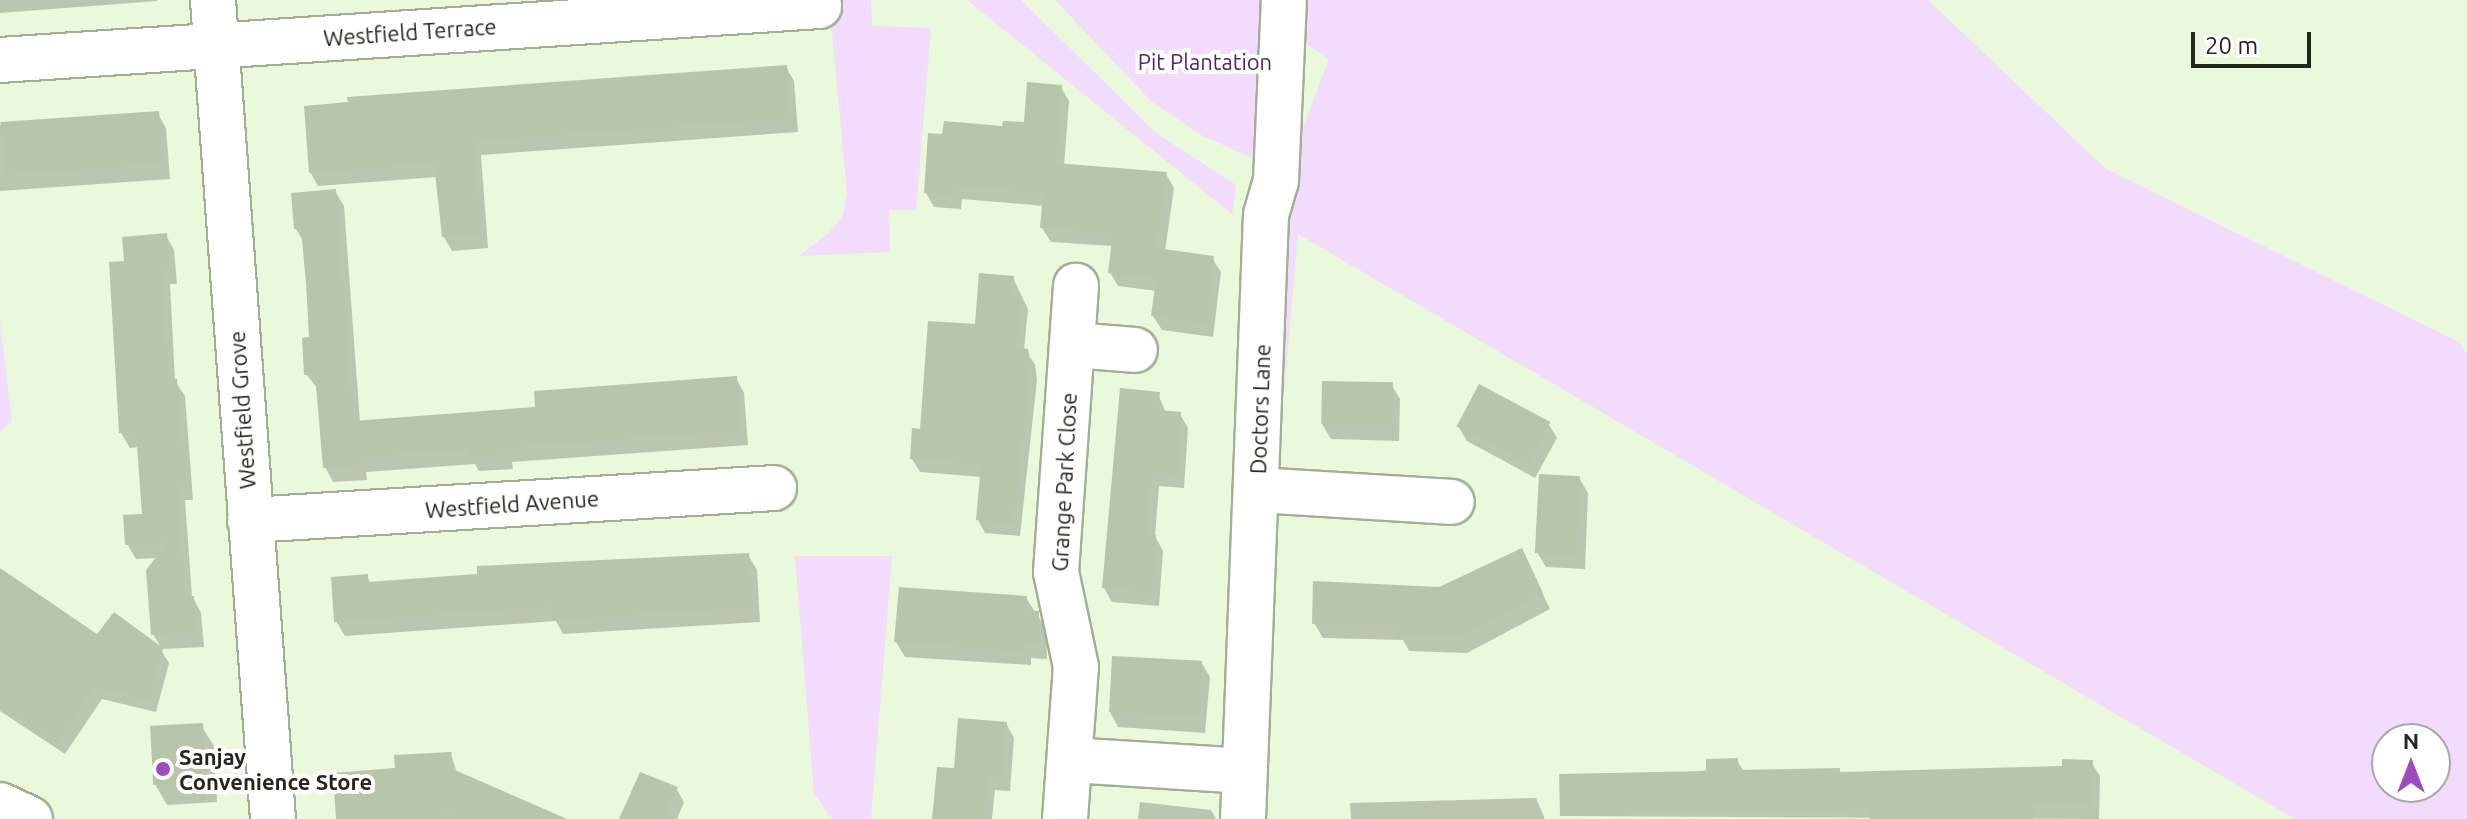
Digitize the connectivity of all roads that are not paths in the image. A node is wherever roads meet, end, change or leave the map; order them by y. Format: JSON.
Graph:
{"nodes":[{"id":1,"x":213,"y":0,"type":"edge"},
{"id":2,"x":1284,"y":0,"type":"edge"},
{"id":3,"x":819,"y":6,"type":"dead end"},
{"id":4,"x":216,"y":43,"type":"junction"},
{"id":5,"x":0,"y":60,"type":"edge"},
{"id":6,"x":1076,"y":286,"type":"dead end"},
{"id":7,"x":1072,"y":345,"type":"junction"},
{"id":8,"x":1135,"y":350,"type":"dead end"},
{"id":9,"x":774,"y":488,"type":"dead end"},
{"id":10,"x":1257,"y":490,"type":"junction"},
{"id":11,"x":1452,"y":502,"type":"dead end"},
{"id":12,"x":250,"y":520,"type":"junction"},
{"id":13,"x":1070,"y":760,"type":"junction"},
{"id":14,"x":1244,"y":771,"type":"junction"},
{"id":15,"x":0,"y":805,"type":"edge"},
{"id":16,"x":30,"y":819,"type":"edge"},
{"id":17,"x":273,"y":819,"type":"edge"},
{"id":18,"x":1065,"y":819,"type":"edge"},
{"id":19,"x":1243,"y":819,"type":"edge"}],
"edges":[{"from":1,"to":4,"type":"street","name":"Westfield Grove"},
{"from":2,"to":10,"type":"street","name":"Doctors Lane"},
{"from":3,"to":4,"type":"street","name":"Westfield Terrace"},
{"from":4,"to":5,"type":"street","name":"Westfield Terrace"},
{"from":4,"to":12,"type":"street","name":"Westfield Grove"},
{"from":6,"to":7,"type":"street","name":"Grange Park Close"},
{"from":7,"to":8,"type":"street"},
{"from":7,"to":13,"type":"street","name":"Grange Park Close"},
{"from":9,"to":12,"type":"street","name":"Westfield Avenue"},
{"from":10,"to":11,"type":"street"},
{"from":10,"to":14,"type":"street","name":"Doctors Lane"},
{"from":12,"to":17,"type":"street","name":"Westfield Grove"},
{"from":13,"to":14,"type":"street"},
{"from":13,"to":18,"type":"street","name":"Grange Park Close"},
{"from":14,"to":19,"type":"street","name":"Doctors Lane"},
{"from":15,"to":16,"type":"street"}]}
